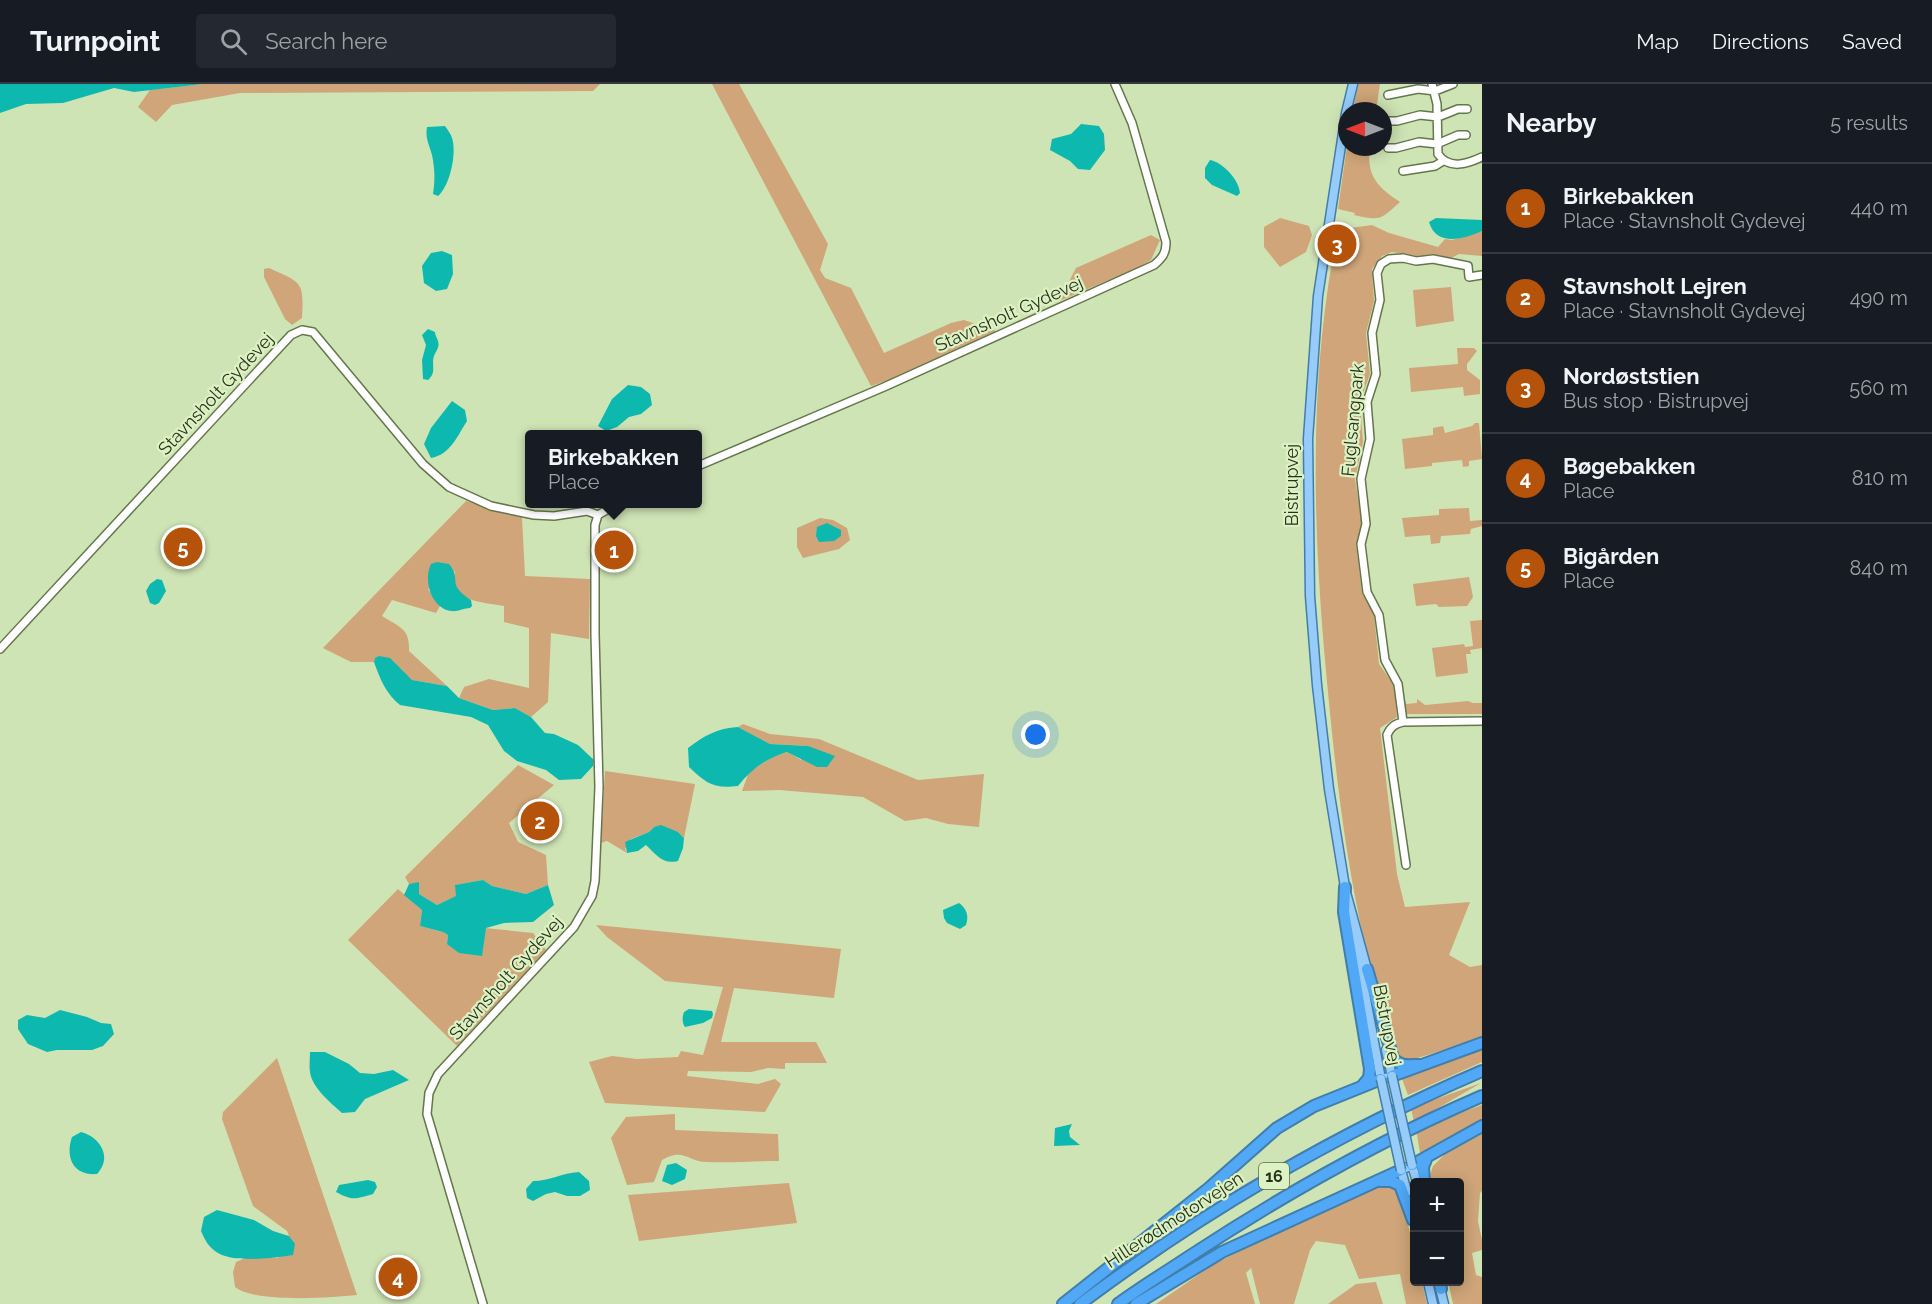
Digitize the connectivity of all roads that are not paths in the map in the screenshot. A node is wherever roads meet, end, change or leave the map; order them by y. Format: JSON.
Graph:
{"nodes":[{"id":1,"x":1115,"y":84,"type":"edge"},
{"id":2,"x":1353,"y":84,"type":"edge"},
{"id":3,"x":1453,"y":84,"type":"edge"},
{"id":4,"x":1433,"y":88,"type":"edge"},
{"id":5,"x":1388,"y":95,"type":"dead end"},
{"id":6,"x":1467,"y":109,"type":"dead end"},
{"id":7,"x":1438,"y":117,"type":"junction"},
{"id":8,"x":1392,"y":121,"type":"edge"},
{"id":9,"x":1466,"y":135,"type":"dead end"},
{"id":10,"x":1437,"y":144,"type":"junction"},
{"id":11,"x":1392,"y":148,"type":"edge"},
{"id":12,"x":1482,"y":157,"type":"edge"},
{"id":13,"x":1443,"y":161,"type":"junction"},
{"id":14,"x":1403,"y":171,"type":"dead end"},
{"id":15,"x":1482,"y":275,"type":"edge"},
{"id":16,"x":702,"y":464,"type":"edge"},
{"id":17,"x":610,"y":508,"type":"edge"},
{"id":18,"x":598,"y":515,"type":"junction"},
{"id":19,"x":0,"y":649,"type":"edge"},
{"id":20,"x":1482,"y":721,"type":"edge"},
{"id":21,"x":1404,"y":722,"type":"junction"},
{"id":22,"x":1406,"y":865,"type":"dead end"},
{"id":23,"x":1345,"y":887,"type":"junction"},
{"id":24,"x":1367,"y":969,"type":"junction"},
{"id":25,"x":1482,"y":1043,"type":"edge"},
{"id":26,"x":1419,"y":1065,"type":"junction"},
{"id":27,"x":1482,"y":1071,"type":"edge"},
{"id":28,"x":1387,"y":1078,"type":"junction"},
{"id":29,"x":1362,"y":1085,"type":"junction"},
{"id":30,"x":1482,"y":1096,"type":"edge"},
{"id":31,"x":1482,"y":1126,"type":"edge"},
{"id":32,"x":1427,"y":1157,"type":"junction"},
{"id":33,"x":1413,"y":1165,"type":"junction"},
{"id":34,"x":1401,"y":1170,"type":"junction"},
{"id":35,"x":1416,"y":1178,"type":"edge"},
{"id":36,"x":1424,"y":1178,"type":"edge"},
{"id":37,"x":1377,"y":1181,"type":"junction"},
{"id":38,"x":1410,"y":1206,"type":"edge"},
{"id":39,"x":1410,"y":1211,"type":"edge"},
{"id":40,"x":1429,"y":1286,"type":"edge"},
{"id":41,"x":1440,"y":1286,"type":"edge"},
{"id":42,"x":483,"y":1304,"type":"edge"},
{"id":43,"x":1063,"y":1304,"type":"edge"},
{"id":44,"x":1080,"y":1304,"type":"edge"},
{"id":45,"x":1118,"y":1304,"type":"edge"},
{"id":46,"x":1136,"y":1304,"type":"edge"},
{"id":47,"x":1433,"y":1304,"type":"edge"},
{"id":48,"x":1444,"y":1304,"type":"edge"}],
"edges":[{"from":1,"to":16,"type":"street","name":"Stavnsholt Gydevej"},
{"from":2,"to":23,"type":"main road","name":"Bistrupvej"},
{"from":3,"to":4,"type":"street"},
{"from":4,"to":5,"type":"street"},
{"from":4,"to":7,"type":"street"},
{"from":6,"to":7,"type":"street"},
{"from":7,"to":8,"type":"street"},
{"from":7,"to":10,"type":"street"},
{"from":9,"to":10,"type":"street"},
{"from":10,"to":11,"type":"street"},
{"from":10,"to":13,"type":"street"},
{"from":12,"to":13,"type":"street"},
{"from":13,"to":14,"type":"street"},
{"from":15,"to":21,"type":"street","name":"Fuglsangpark"},
{"from":17,"to":18,"type":"street"},
{"from":18,"to":19,"type":"street","name":"Stavnsholt Gydevej"},
{"from":18,"to":42,"type":"street","name":"Stavnsholt Gydevej"},
{"from":20,"to":21,"type":"street"},
{"from":21,"to":22,"type":"street"},
{"from":23,"to":24,"type":"main road","name":"Bistrupvej"},
{"from":23,"to":28,"type":"main road","name":"Bistrupvej"},
{"from":23,"to":29,"type":"highway"},
{"from":24,"to":26,"type":"highway"},
{"from":24,"to":28,"type":"main road","name":"Bistrupvej"},
{"from":25,"to":26,"type":"highway"},
{"from":26,"to":28,"type":"highway"},
{"from":27,"to":44,"type":"highway","name":"Hillerødmotorvejen","number":"16"},
{"from":28,"to":29,"type":"highway"},
{"from":28,"to":33,"type":"main road","name":"Bistrupvej","bridge":true},
{"from":28,"to":34,"type":"main road","name":"Bistrupvej","bridge":true},
{"from":29,"to":43,"type":"highway"},
{"from":30,"to":45,"type":"highway","number":"16"},
{"from":31,"to":32,"type":"highway"},
{"from":32,"to":33,"type":"highway"},
{"from":32,"to":36,"type":"highway"},
{"from":33,"to":34,"type":"main road"},
{"from":33,"to":35,"type":"main road","name":"Bistrupvej"},
{"from":34,"to":37,"type":"highway"},
{"from":34,"to":38,"type":"main road","name":"Bistrupvej"},
{"from":37,"to":39,"type":"highway"},
{"from":37,"to":46,"type":"highway"},
{"from":40,"to":47,"type":"main road"},
{"from":41,"to":48,"type":"main road"}]}
